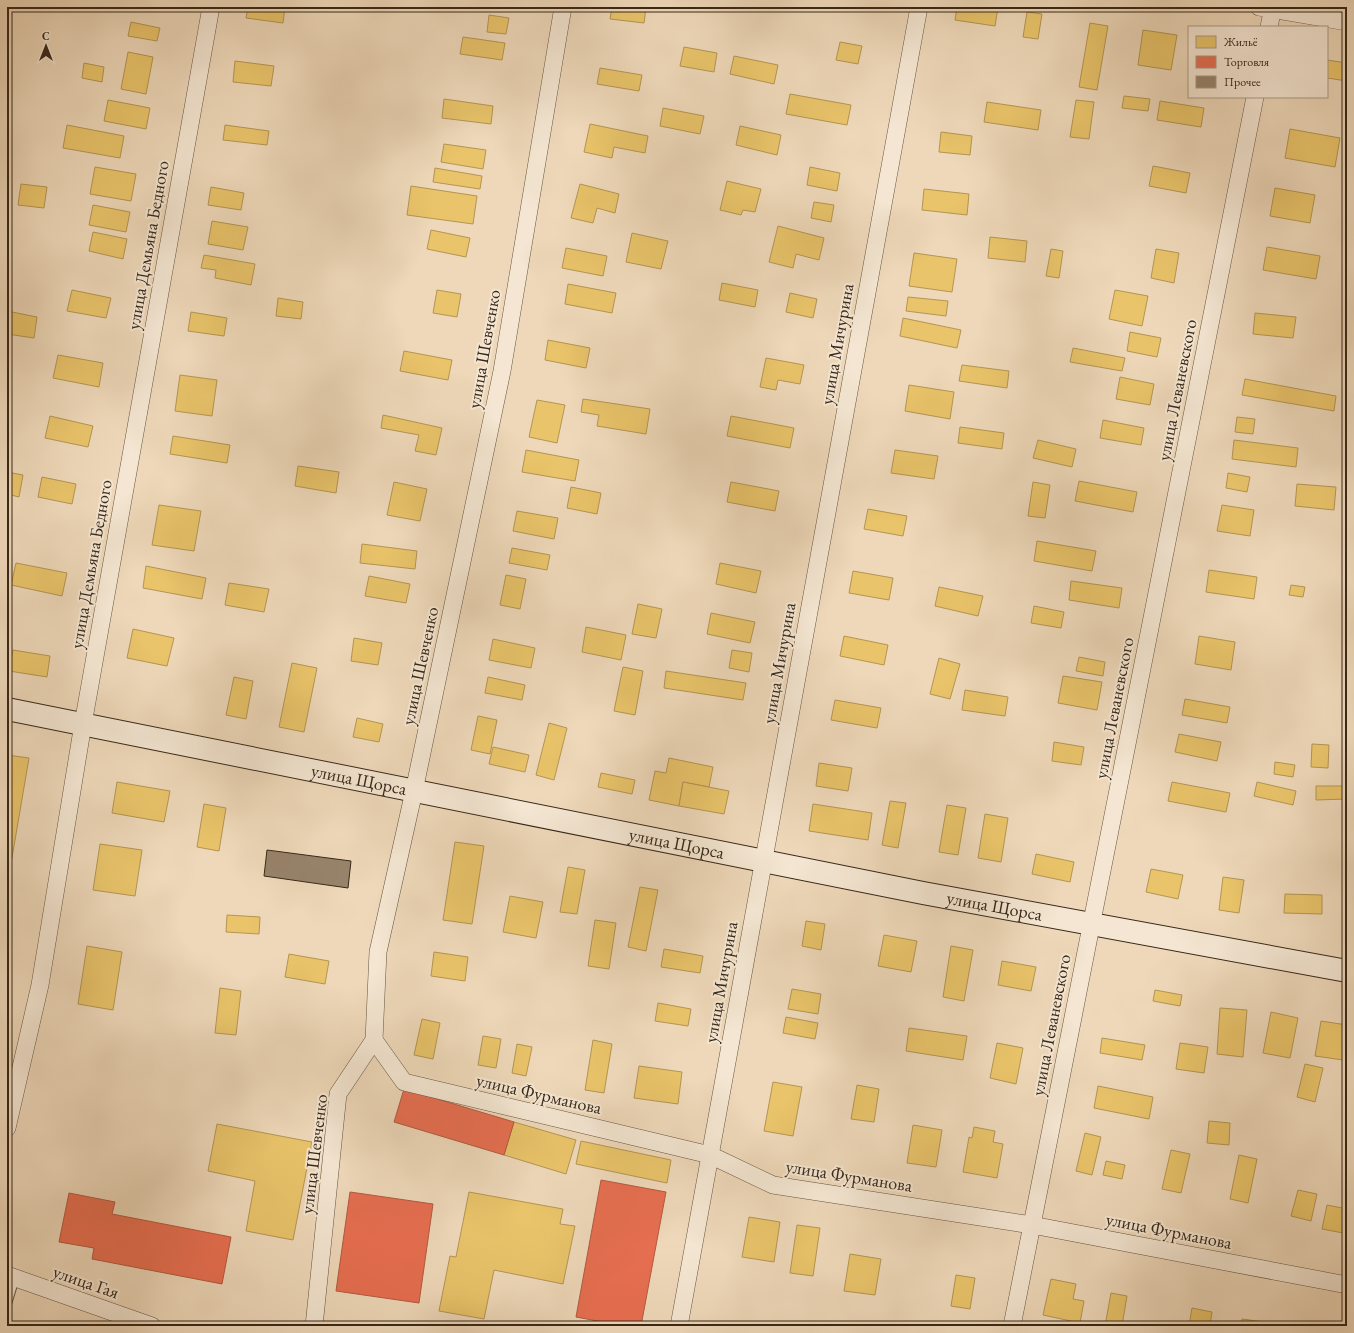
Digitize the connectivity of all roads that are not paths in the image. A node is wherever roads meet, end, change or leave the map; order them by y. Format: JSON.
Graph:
{"nodes":[{"id":1,"x":211,"y":7,"type":"edge"},
{"id":2,"x":563,"y":7,"type":"edge"},
{"id":3,"x":919,"y":7,"type":"edge"},
{"id":4,"x":1268,"y":8,"type":"edge"},
{"id":5,"x":1347,"y":22,"type":"edge"},
{"id":6,"x":1269,"y":26,"type":"edge"},
{"id":7,"x":1255,"y":98,"type":"edge"},
{"id":8,"x":7,"y":709,"type":"edge"},
{"id":9,"x":83,"y":724,"type":"junction"},
{"id":10,"x":414,"y":791,"type":"junction"},
{"id":11,"x":763,"y":861,"type":"junction"},
{"id":12,"x":1091,"y":924,"type":"junction"},
{"id":13,"x":1347,"y":971,"type":"edge"},
{"id":14,"x":374,"y":1040,"type":"junction"},
{"id":15,"x":7,"y":1128,"type":"edge"},
{"id":16,"x":710,"y":1155,"type":"junction"},
{"id":17,"x":1032,"y":1225,"type":"junction"},
{"id":18,"x":11,"y":1276,"type":"edge"},
{"id":19,"x":1347,"y":1285,"type":"edge"},
{"id":20,"x":7,"y":1304,"type":"edge"},
{"id":21,"x":152,"y":1326,"type":"edge"},
{"id":22,"x":314,"y":1326,"type":"edge"},
{"id":23,"x":679,"y":1326,"type":"edge"},
{"id":24,"x":1012,"y":1326,"type":"edge"}],
"edges":[{"from":1,"to":9,"type":"street","name":"улица Демьяна Бедного"},
{"from":2,"to":10,"type":"street","name":"улица Шевченко"},
{"from":3,"to":11,"type":"street","name":"улица Мичурина"},
{"from":4,"to":5,"type":"street"},
{"from":4,"to":6,"type":"street"},
{"from":7,"to":12,"type":"street","name":"улица Леваневского"},
{"from":8,"to":9,"type":"main road","name":"улица Щорса"},
{"from":9,"to":10,"type":"main road","name":"улица Щорса"},
{"from":9,"to":15,"type":"street","name":"улица Демьяна Бедного"},
{"from":10,"to":11,"type":"main road","name":"улица Щорса"},
{"from":10,"to":14,"type":"street","name":"улица Шевченко"},
{"from":11,"to":12,"type":"main road","name":"улица Щорса"},
{"from":11,"to":16,"type":"street","name":"улица Мичурина"},
{"from":12,"to":13,"type":"main road","name":"улица Щорса"},
{"from":12,"to":17,"type":"street","name":"улица Леваневского"},
{"from":14,"to":16,"type":"street","name":"улица Фурманова"},
{"from":14,"to":22,"type":"street","name":"улица Шевченко"},
{"from":16,"to":17,"type":"street","name":"улица Фурманова"},
{"from":16,"to":23,"type":"street","name":"улица Мичурина"},
{"from":17,"to":19,"type":"street","name":"улица Фурманова"},
{"from":17,"to":24,"type":"street","name":"улица Леваневского"},
{"from":18,"to":20,"type":"lane"},
{"from":18,"to":21,"type":"street","name":"улица Гая"}]}
